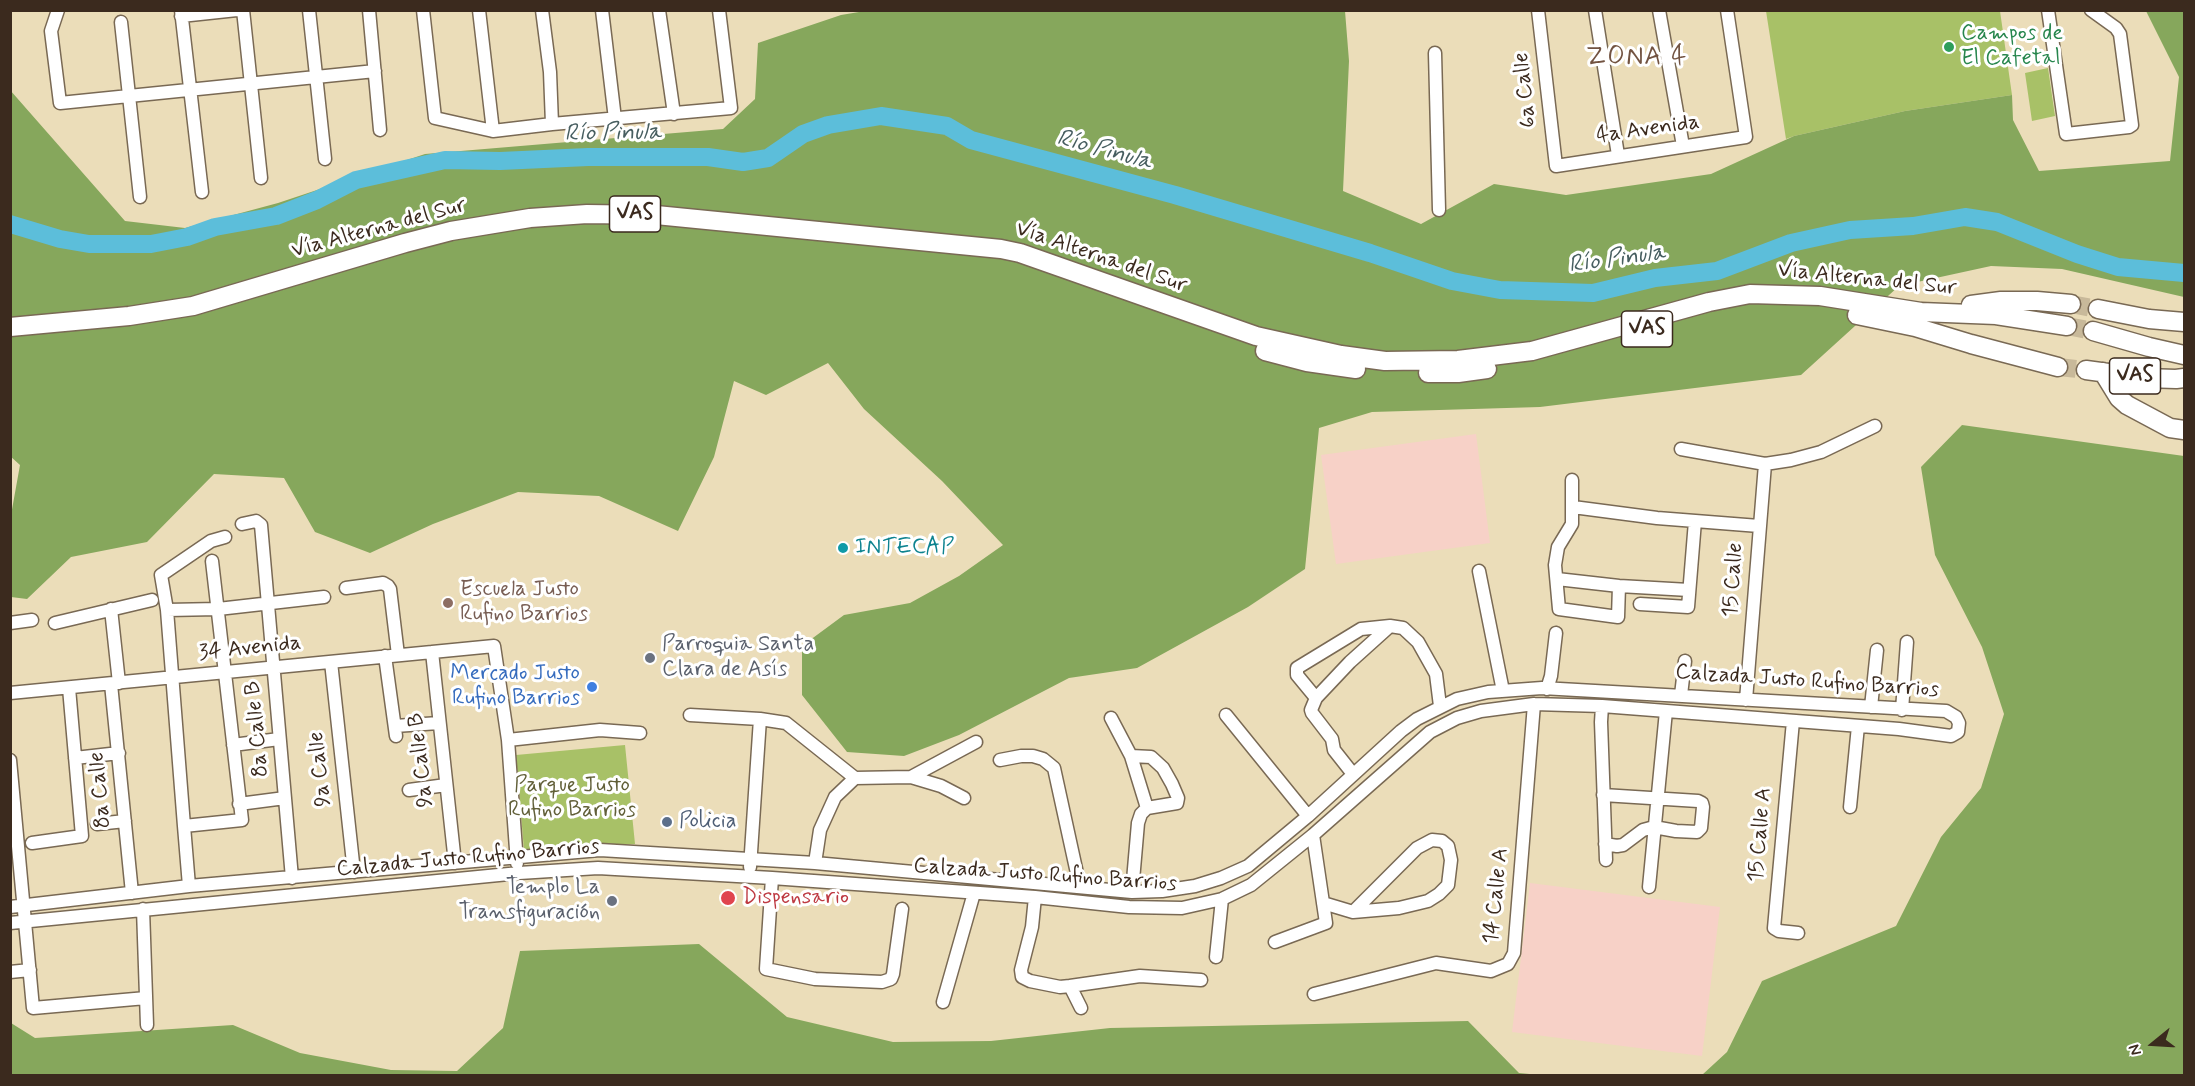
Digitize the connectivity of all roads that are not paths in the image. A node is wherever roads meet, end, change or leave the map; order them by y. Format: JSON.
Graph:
{"nodes":[{"id":1,"x":58,"y":10,"type":"edge"},
{"id":2,"x":237,"y":10,"type":"edge"},
{"id":3,"x":243,"y":10,"type":"edge"},
{"id":4,"x":309,"y":10,"type":"edge"},
{"id":5,"x":369,"y":10,"type":"edge"},
{"id":6,"x":423,"y":10,"type":"edge"},
{"id":7,"x":479,"y":10,"type":"edge"},
{"id":8,"x":542,"y":10,"type":"edge"},
{"id":9,"x":602,"y":10,"type":"edge"},
{"id":10,"x":659,"y":10,"type":"edge"},
{"id":11,"x":719,"y":10,"type":"edge"},
{"id":12,"x":1538,"y":10,"type":"edge"},
{"id":13,"x":1595,"y":10,"type":"edge"},
{"id":14,"x":1659,"y":10,"type":"edge"},
{"id":15,"x":1727,"y":10,"type":"edge"},
{"id":16,"x":2048,"y":10,"type":"edge"},
{"id":17,"x":2091,"y":10,"type":"edge"},
{"id":18,"x":181,"y":13,"type":"edge"},
{"id":19,"x":121,"y":22,"type":"dead end"},
{"id":20,"x":1435,"y":53,"type":"dead end"},
{"id":21,"x":375,"y":71,"type":"junction"},
{"id":22,"x":316,"y":77,"type":"junction"},
{"id":23,"x":251,"y":84,"type":"junction"},
{"id":24,"x":190,"y":91,"type":"junction"},
{"id":25,"x":129,"y":97,"type":"junction"},
{"id":26,"x":674,"y":114,"type":"junction"},
{"id":27,"x":615,"y":119,"type":"junction"},
{"id":28,"x":552,"y":124,"type":"junction"},
{"id":29,"x":380,"y":130,"type":"dead end"},
{"id":30,"x":493,"y":131,"type":"junction"},
{"id":31,"x":1683,"y":146,"type":"junction"},
{"id":32,"x":1618,"y":155,"type":"junction"},
{"id":33,"x":325,"y":159,"type":"dead end"},
{"id":34,"x":1556,"y":166,"type":"joint"},
{"id":35,"x":261,"y":178,"type":"dead end"},
{"id":36,"x":202,"y":192,"type":"dead end"},
{"id":37,"x":140,"y":197,"type":"dead end"},
{"id":38,"x":1439,"y":210,"type":"dead end"},
{"id":39,"x":2071,"y":304,"type":"tunnel mouth"},
{"id":40,"x":2098,"y":309,"type":"tunnel mouth"},
{"id":41,"x":1921,"y":312,"type":"junction"},
{"id":42,"x":2184,"y":322,"type":"edge"},
{"id":43,"x":2067,"y":326,"type":"tunnel mouth"},
{"id":44,"x":10,"y":327,"type":"edge"},
{"id":45,"x":2093,"y":332,"type":"tunnel mouth"},
{"id":46,"x":10,"y":338,"type":"edge"},
{"id":47,"x":1254,"y":342,"type":"junction"},
{"id":48,"x":1279,"y":348,"type":"junction"},
{"id":49,"x":2184,"y":355,"type":"edge"},
{"id":50,"x":2058,"y":367,"type":"tunnel mouth"},
{"id":51,"x":2184,"y":378,"type":"edge"},
{"id":52,"x":1875,"y":426,"type":"dead end"},
{"id":53,"x":2184,"y":430,"type":"edge"},
{"id":54,"x":1681,"y":449,"type":"dead end"},
{"id":55,"x":1765,"y":464,"type":"junction"},
{"id":56,"x":1572,"y":480,"type":"dead end"},
{"id":57,"x":1573,"y":507,"type":"junction"},
{"id":58,"x":1695,"y":521,"type":"junction"},
{"id":59,"x":242,"y":524,"type":"dead end"},
{"id":60,"x":1759,"y":526,"type":"junction"},
{"id":61,"x":225,"y":537,"type":"dead end"},
{"id":62,"x":212,"y":561,"type":"dead end"},
{"id":63,"x":1479,"y":571,"type":"dead end"},
{"id":64,"x":1557,"y":579,"type":"junction"},
{"id":65,"x":1619,"y":586,"type":"junction"},
{"id":66,"x":346,"y":588,"type":"dead end"},
{"id":67,"x":1689,"y":590,"type":"junction"},
{"id":68,"x":324,"y":597,"type":"dead end"},
{"id":69,"x":152,"y":600,"type":"dead end"},
{"id":70,"x":268,"y":602,"type":"junction"},
{"id":71,"x":1640,"y":604,"type":"dead end"},
{"id":72,"x":111,"y":609,"type":"junction"},
{"id":73,"x":218,"y":609,"type":"junction"},
{"id":74,"x":167,"y":610,"type":"junction"},
{"id":75,"x":32,"y":620,"type":"dead end"},
{"id":76,"x":10,"y":623,"type":"edge"},
{"id":77,"x":55,"y":623,"type":"dead end"},
{"id":78,"x":1390,"y":626,"type":"junction"},
{"id":79,"x":1556,"y":633,"type":"dead end"},
{"id":80,"x":1907,"y":642,"type":"dead end"},
{"id":81,"x":1876,"y":650,"type":"dead end"},
{"id":82,"x":432,"y":652,"type":"junction"},
{"id":83,"x":398,"y":655,"type":"junction"},
{"id":84,"x":385,"y":657,"type":"junction"},
{"id":85,"x":331,"y":662,"type":"junction"},
{"id":86,"x":1685,"y":662,"type":"dead end"},
{"id":87,"x":274,"y":667,"type":"junction"},
{"id":88,"x":225,"y":672,"type":"junction"},
{"id":89,"x":173,"y":677,"type":"junction"},
{"id":90,"x":115,"y":683,"type":"junction"},
{"id":91,"x":69,"y":687,"type":"junction"},
{"id":92,"x":1547,"y":688,"type":"junction"},
{"id":93,"x":1503,"y":691,"type":"junction"},
{"id":94,"x":10,"y":693,"type":"edge"},
{"id":95,"x":1636,"y":693,"type":"junction"},
{"id":96,"x":1681,"y":695,"type":"junction"},
{"id":97,"x":1316,"y":698,"type":"junction"},
{"id":98,"x":1746,"y":700,"type":"junction"},
{"id":99,"x":1534,"y":704,"type":"junction"},
{"id":100,"x":1836,"y":705,"type":"junction"},
{"id":101,"x":1440,"y":706,"type":"junction"},
{"id":102,"x":1602,"y":706,"type":"junction"},
{"id":103,"x":1871,"y":707,"type":"junction"},
{"id":104,"x":1635,"y":709,"type":"junction"},
{"id":105,"x":1902,"y":710,"type":"junction"},
{"id":106,"x":1666,"y":711,"type":"junction"},
{"id":107,"x":690,"y":715,"type":"dead end"},
{"id":108,"x":1226,"y":715,"type":"dead end"},
{"id":109,"x":760,"y":718,"type":"junction"},
{"id":110,"x":1111,"y":718,"type":"dead end"},
{"id":111,"x":1792,"y":721,"type":"junction"},
{"id":112,"x":439,"y":723,"type":"junction"},
{"id":113,"x":1836,"y":724,"type":"junction"},
{"id":114,"x":1858,"y":726,"type":"junction"},
{"id":115,"x":640,"y":733,"type":"dead end"},
{"id":116,"x":279,"y":739,"type":"junction"},
{"id":117,"x":508,"y":740,"type":"junction"},
{"id":118,"x":976,"y":741,"type":"dead end"},
{"id":119,"x":233,"y":745,"type":"junction"},
{"id":120,"x":1385,"y":746,"type":"junction"},
{"id":121,"x":119,"y":753,"type":"junction"},
{"id":122,"x":1131,"y":756,"type":"junction"},
{"id":123,"x":75,"y":759,"type":"junction"},
{"id":124,"x":10,"y":760,"type":"edge"},
{"id":125,"x":999,"y":760,"type":"dead end"},
{"id":126,"x":1398,"y":762,"type":"junction"},
{"id":127,"x":1353,"y":774,"type":"junction"},
{"id":128,"x":855,"y":777,"type":"junction"},
{"id":129,"x":911,"y":777,"type":"junction"},
{"id":130,"x":446,"y":785,"type":"junction"},
{"id":131,"x":409,"y":790,"type":"dead end"},
{"id":132,"x":1603,"y":795,"type":"junction"},
{"id":133,"x":1657,"y":797,"type":"junction"},
{"id":134,"x":285,"y":798,"type":"junction"},
{"id":135,"x":964,"y":798,"type":"dead end"},
{"id":136,"x":239,"y":804,"type":"junction"},
{"id":137,"x":1850,"y":807,"type":"dead end"},
{"id":138,"x":1147,"y":808,"type":"junction"},
{"id":139,"x":1308,"y":816,"type":"junction"},
{"id":140,"x":124,"y":821,"type":"junction"},
{"id":141,"x":97,"y":824,"type":"dead end"},
{"id":142,"x":184,"y":826,"type":"junction"},
{"id":143,"x":1654,"y":827,"type":"junction"},
{"id":144,"x":1313,"y":835,"type":"junction"},
{"id":145,"x":32,"y":843,"type":"dead end"},
{"id":146,"x":1605,"y":844,"type":"junction"},
{"id":147,"x":517,"y":857,"type":"junction"},
{"id":148,"x":750,"y":859,"type":"junction"},
{"id":149,"x":1606,"y":860,"type":"dead end"},
{"id":150,"x":455,"y":863,"type":"junction"},
{"id":151,"x":815,"y":863,"type":"junction"},
{"id":152,"x":354,"y":872,"type":"junction"},
{"id":153,"x":519,"y":873,"type":"junction"},
{"id":154,"x":749,"y":876,"type":"junction"},
{"id":155,"x":292,"y":878,"type":"junction"},
{"id":156,"x":772,"y":878,"type":"junction"},
{"id":157,"x":189,"y":886,"type":"junction"},
{"id":158,"x":1080,"y":887,"type":"junction"},
{"id":159,"x":1649,"y":887,"type":"dead end"},
{"id":160,"x":1111,"y":890,"type":"junction"},
{"id":161,"x":1132,"y":892,"type":"junction"},
{"id":162,"x":132,"y":893,"type":"junction"},
{"id":163,"x":974,"y":893,"type":"junction"},
{"id":164,"x":1035,"y":897,"type":"junction"},
{"id":165,"x":1222,"y":899,"type":"junction"},
{"id":166,"x":1323,"y":903,"type":"junction"},
{"id":167,"x":24,"y":905,"type":"junction"},
{"id":168,"x":1110,"y":905,"type":"junction"},
{"id":169,"x":10,"y":907,"type":"edge"},
{"id":170,"x":143,"y":909,"type":"junction"},
{"id":171,"x":902,"y":909,"type":"dead end"},
{"id":172,"x":1353,"y":912,"type":"junction"},
{"id":173,"x":26,"y":921,"type":"junction"},
{"id":174,"x":10,"y":923,"type":"edge"},
{"id":175,"x":1798,"y":933,"type":"dead end"},
{"id":176,"x":1275,"y":942,"type":"dead end"},
{"id":177,"x":1216,"y":957,"type":"dead end"},
{"id":178,"x":30,"y":970,"type":"junction"},
{"id":179,"x":10,"y":972,"type":"edge"},
{"id":180,"x":1201,"y":980,"type":"dead end"},
{"id":181,"x":1070,"y":986,"type":"junction"},
{"id":182,"x":1314,"y":994,"type":"dead end"},
{"id":183,"x":146,"y":998,"type":"junction"},
{"id":184,"x":943,"y":1002,"type":"dead end"},
{"id":185,"x":1081,"y":1008,"type":"dead end"},
{"id":186,"x":147,"y":1025,"type":"dead end"}],
"edges":[{"from":1,"to":25,"type":"street"},
{"from":2,"to":18,"type":"street"},
{"from":3,"to":23,"type":"street"},
{"from":4,"to":22,"type":"street"},
{"from":5,"to":21,"type":"street"},
{"from":6,"to":30,"type":"street"},
{"from":7,"to":30,"type":"street"},
{"from":8,"to":28,"type":"street"},
{"from":9,"to":27,"type":"street"},
{"from":10,"to":26,"type":"street"},
{"from":11,"to":26,"type":"street"},
{"from":12,"to":34,"type":"street","name":"6a Calle"},
{"from":13,"to":32,"type":"street"},
{"from":14,"to":31,"type":"street"},
{"from":15,"to":31,"type":"street","name":"4a Avenida"},
{"from":16,"to":17,"type":"street"},
{"from":18,"to":24,"type":"street"},
{"from":19,"to":25,"type":"street"},
{"from":20,"to":38,"type":"street"},
{"from":21,"to":22,"type":"street"},
{"from":21,"to":29,"type":"street"},
{"from":22,"to":23,"type":"street"},
{"from":22,"to":33,"type":"street"},
{"from":23,"to":24,"type":"street"},
{"from":23,"to":35,"type":"street"},
{"from":24,"to":25,"type":"street"},
{"from":24,"to":36,"type":"street"},
{"from":25,"to":37,"type":"street"},
{"from":26,"to":27,"type":"street"},
{"from":27,"to":28,"type":"street"},
{"from":28,"to":30,"type":"street"},
{"from":31,"to":32,"type":"street","name":"4a Avenida"},
{"from":32,"to":34,"type":"street","name":"4a Avenida"},
{"from":39,"to":41,"type":"highway"},
{"from":40,"to":42,"type":"highway"},
{"from":41,"to":43,"type":"highway","name":"Vía Alterna del Sur","number":"VAS"},
{"from":41,"to":48,"type":"highway","name":"Vía Alterna del Sur","number":"VAS"},
{"from":44,"to":47,"type":"highway","name":"Vía Alterna del Sur","number":"VAS"},
{"from":45,"to":49,"type":"highway","number":"VAS"},
{"from":46,"to":47,"type":"highway","name":"Vía Alterna del Sur","number":"VAS"},
{"from":47,"to":48,"type":"highway","name":"Vía Alterna del Sur","number":"VAS"},
{"from":48,"to":50,"type":"highway","name":"Vía Alterna del Sur","number":"VAS"},
{"from":51,"to":53,"type":"highway","number":"VAS"},
{"from":52,"to":55,"type":"street"},
{"from":54,"to":55,"type":"street"},
{"from":55,"to":60,"type":"street","name":"15 Calle"},
{"from":56,"to":57,"type":"street"},
{"from":57,"to":58,"type":"street"},
{"from":57,"to":64,"type":"street"},
{"from":58,"to":60,"type":"street"},
{"from":58,"to":67,"type":"street"},
{"from":59,"to":70,"type":"street","name":"8a Calle B"},
{"from":60,"to":98,"type":"street","name":"15 Calle"},
{"from":61,"to":74,"type":"street"},
{"from":62,"to":73,"type":"street"},
{"from":63,"to":93,"type":"street"},
{"from":64,"to":65,"type":"street"},
{"from":64,"to":65,"type":"street"},
{"from":65,"to":67,"type":"street"},
{"from":66,"to":83,"type":"street"},
{"from":67,"to":71,"type":"street"},
{"from":68,"to":70,"type":"street"},
{"from":69,"to":72,"type":"street"},
{"from":70,"to":73,"type":"street"},
{"from":70,"to":87,"type":"street","name":"8a Calle B"},
{"from":72,"to":77,"type":"street"},
{"from":72,"to":90,"type":"street","name":"8a Calle"},
{"from":73,"to":74,"type":"street"},
{"from":73,"to":88,"type":"street"},
{"from":74,"to":89,"type":"street"},
{"from":75,"to":76,"type":"street"},
{"from":78,"to":97,"type":"street"},
{"from":78,"to":97,"type":"street"},
{"from":78,"to":101,"type":"street"},
{"from":79,"to":92,"type":"street"},
{"from":80,"to":105,"type":"street"},
{"from":81,"to":103,"type":"street"},
{"from":82,"to":83,"type":"street","name":"34 Avenida"},
{"from":82,"to":112,"type":"street","name":"9a Calle B"},
{"from":82,"to":117,"type":"street","name":"34 Avenida"},
{"from":83,"to":84,"type":"street","name":"34 Avenida"},
{"from":84,"to":85,"type":"street","name":"34 Avenida"},
{"from":84,"to":112,"type":"street"},
{"from":85,"to":87,"type":"street","name":"34 Avenida"},
{"from":85,"to":152,"type":"street","name":"9a Calle"},
{"from":86,"to":96,"type":"street"},
{"from":87,"to":88,"type":"street","name":"34 Avenida"},
{"from":87,"to":116,"type":"street","name":"8a Calle B"},
{"from":88,"to":89,"type":"street","name":"34 Avenida"},
{"from":88,"to":119,"type":"street"},
{"from":89,"to":90,"type":"street","name":"34 Avenida"},
{"from":89,"to":142,"type":"street"},
{"from":90,"to":91,"type":"street","name":"34 Avenida"},
{"from":90,"to":121,"type":"street","name":"8a Calle"},
{"from":91,"to":94,"type":"street","name":"34 Avenida"},
{"from":91,"to":123,"type":"street"},
{"from":92,"to":93,"type":"street","name":"Calzada Justo Rufino Barrios"},
{"from":92,"to":95,"type":"street","name":"Calzada Justo Rufino Barrios"},
{"from":93,"to":101,"type":"street","name":"Calzada Justo Rufino Barrios"},
{"from":95,"to":96,"type":"street","name":"Calzada Justo Rufino Barrios"},
{"from":95,"to":104,"type":"street"},
{"from":96,"to":98,"type":"street","name":"Calzada Justo Rufino Barrios"},
{"from":97,"to":127,"type":"street"},
{"from":98,"to":100,"type":"street","name":"Calzada Justo Rufino Barrios"},
{"from":99,"to":102,"type":"street","name":"Calzada Justo Rufino Barrios"},
{"from":99,"to":126,"type":"street","name":"Calzada Justo Rufino Barrios"},
{"from":99,"to":182,"type":"street","name":"14 Calle A"},
{"from":100,"to":103,"type":"street","name":"Calzada Justo Rufino Barrios"},
{"from":100,"to":113,"type":"street"},
{"from":101,"to":120,"type":"street","name":"Calzada Justo Rufino Barrios"},
{"from":102,"to":104,"type":"street","name":"Calzada Justo Rufino Barrios"},
{"from":102,"to":132,"type":"street"},
{"from":103,"to":105,"type":"street","name":"Calzada Justo Rufino Barrios"},
{"from":104,"to":106,"type":"street","name":"Calzada Justo Rufino Barrios"},
{"from":105,"to":114,"type":"street","name":"Calzada Justo Rufino Barrios"},
{"from":106,"to":111,"type":"street","name":"Calzada Justo Rufino Barrios"},
{"from":106,"to":133,"type":"street"},
{"from":107,"to":109,"type":"street"},
{"from":108,"to":139,"type":"street"},
{"from":109,"to":128,"type":"street"},
{"from":109,"to":148,"type":"street"},
{"from":110,"to":122,"type":"street"},
{"from":111,"to":113,"type":"street","name":"Calzada Justo Rufino Barrios"},
{"from":111,"to":175,"type":"street","name":"15 Calle A"},
{"from":112,"to":130,"type":"street","name":"9a Calle B"},
{"from":113,"to":114,"type":"street","name":"Calzada Justo Rufino Barrios"},
{"from":114,"to":137,"type":"street"},
{"from":115,"to":117,"type":"street"},
{"from":116,"to":119,"type":"street"},
{"from":116,"to":134,"type":"street","name":"8a Calle B"},
{"from":117,"to":147,"type":"street"},
{"from":118,"to":129,"type":"street"},
{"from":119,"to":136,"type":"street"},
{"from":120,"to":126,"type":"street"},
{"from":120,"to":127,"type":"street","name":"Calzada Justo Rufino Barrios"},
{"from":121,"to":123,"type":"street"},
{"from":121,"to":140,"type":"street","name":"8a Calle"},
{"from":122,"to":138,"type":"street"},
{"from":122,"to":138,"type":"street"},
{"from":123,"to":145,"type":"street"},
{"from":124,"to":167,"type":"street"},
{"from":125,"to":158,"type":"street"},
{"from":126,"to":144,"type":"street","name":"Calzada Justo Rufino Barrios"},
{"from":127,"to":139,"type":"street","name":"Calzada Justo Rufino Barrios"},
{"from":128,"to":129,"type":"street"},
{"from":128,"to":151,"type":"street"},
{"from":129,"to":135,"type":"street"},
{"from":130,"to":131,"type":"street"},
{"from":130,"to":150,"type":"street","name":"9a Calle B"},
{"from":132,"to":133,"type":"street"},
{"from":132,"to":146,"type":"street"},
{"from":133,"to":143,"type":"street"},
{"from":133,"to":143,"type":"street"},
{"from":134,"to":136,"type":"street"},
{"from":134,"to":155,"type":"street","name":"8a Calle B"},
{"from":136,"to":142,"type":"street"},
{"from":138,"to":161,"type":"street"},
{"from":139,"to":161,"type":"street","name":"Calzada Justo Rufino Barrios"},
{"from":140,"to":141,"type":"street"},
{"from":140,"to":162,"type":"street","name":"8a Calle"},
{"from":142,"to":157,"type":"street"},
{"from":143,"to":146,"type":"street"},
{"from":143,"to":159,"type":"street"},
{"from":144,"to":165,"type":"street","name":"Calzada Justo Rufino Barrios"},
{"from":144,"to":166,"type":"street"},
{"from":146,"to":149,"type":"street"},
{"from":147,"to":148,"type":"street","name":"Calzada Justo Rufino Barrios"},
{"from":147,"to":150,"type":"street","name":"Calzada Justo Rufino Barrios"},
{"from":147,"to":153,"type":"street"},
{"from":148,"to":151,"type":"street","name":"Calzada Justo Rufino Barrios"},
{"from":148,"to":154,"type":"street"},
{"from":150,"to":152,"type":"street","name":"Calzada Justo Rufino Barrios"},
{"from":151,"to":158,"type":"street","name":"Calzada Justo Rufino Barrios"},
{"from":152,"to":155,"type":"street","name":"Calzada Justo Rufino Barrios"},
{"from":153,"to":154,"type":"street","name":"Calzada Justo Rufino Barrios"},
{"from":153,"to":170,"type":"street","name":"Calzada Justo Rufino Barrios"},
{"from":154,"to":156,"type":"street","name":"Calzada Justo Rufino Barrios"},
{"from":155,"to":157,"type":"street","name":"Calzada Justo Rufino Barrios"},
{"from":156,"to":163,"type":"street","name":"Calzada Justo Rufino Barrios"},
{"from":156,"to":171,"type":"street"},
{"from":157,"to":162,"type":"street","name":"Calzada Justo Rufino Barrios"},
{"from":158,"to":160,"type":"street","name":"Calzada Justo Rufino Barrios"},
{"from":160,"to":161,"type":"street","name":"Calzada Justo Rufino Barrios"},
{"from":160,"to":168,"type":"street"},
{"from":162,"to":167,"type":"street","name":"Calzada Justo Rufino Barrios"},
{"from":163,"to":164,"type":"street","name":"Calzada Justo Rufino Barrios"},
{"from":163,"to":184,"type":"street"},
{"from":164,"to":168,"type":"street","name":"Calzada Justo Rufino Barrios"},
{"from":164,"to":181,"type":"street"},
{"from":165,"to":168,"type":"street","name":"Calzada Justo Rufino Barrios"},
{"from":165,"to":177,"type":"street"},
{"from":166,"to":172,"type":"street"},
{"from":166,"to":176,"type":"street"},
{"from":167,"to":169,"type":"street","name":"Calzada Justo Rufino Barrios"},
{"from":167,"to":173,"type":"street"},
{"from":170,"to":173,"type":"street","name":"Calzada Justo Rufino Barrios"},
{"from":170,"to":183,"type":"street"},
{"from":172,"to":172,"type":"street"},
{"from":173,"to":174,"type":"street","name":"Calzada Justo Rufino Barrios"},
{"from":173,"to":178,"type":"street"},
{"from":178,"to":179,"type":"street"},
{"from":178,"to":183,"type":"street"},
{"from":180,"to":181,"type":"street"},
{"from":181,"to":185,"type":"street"},
{"from":183,"to":186,"type":"street"}]}
